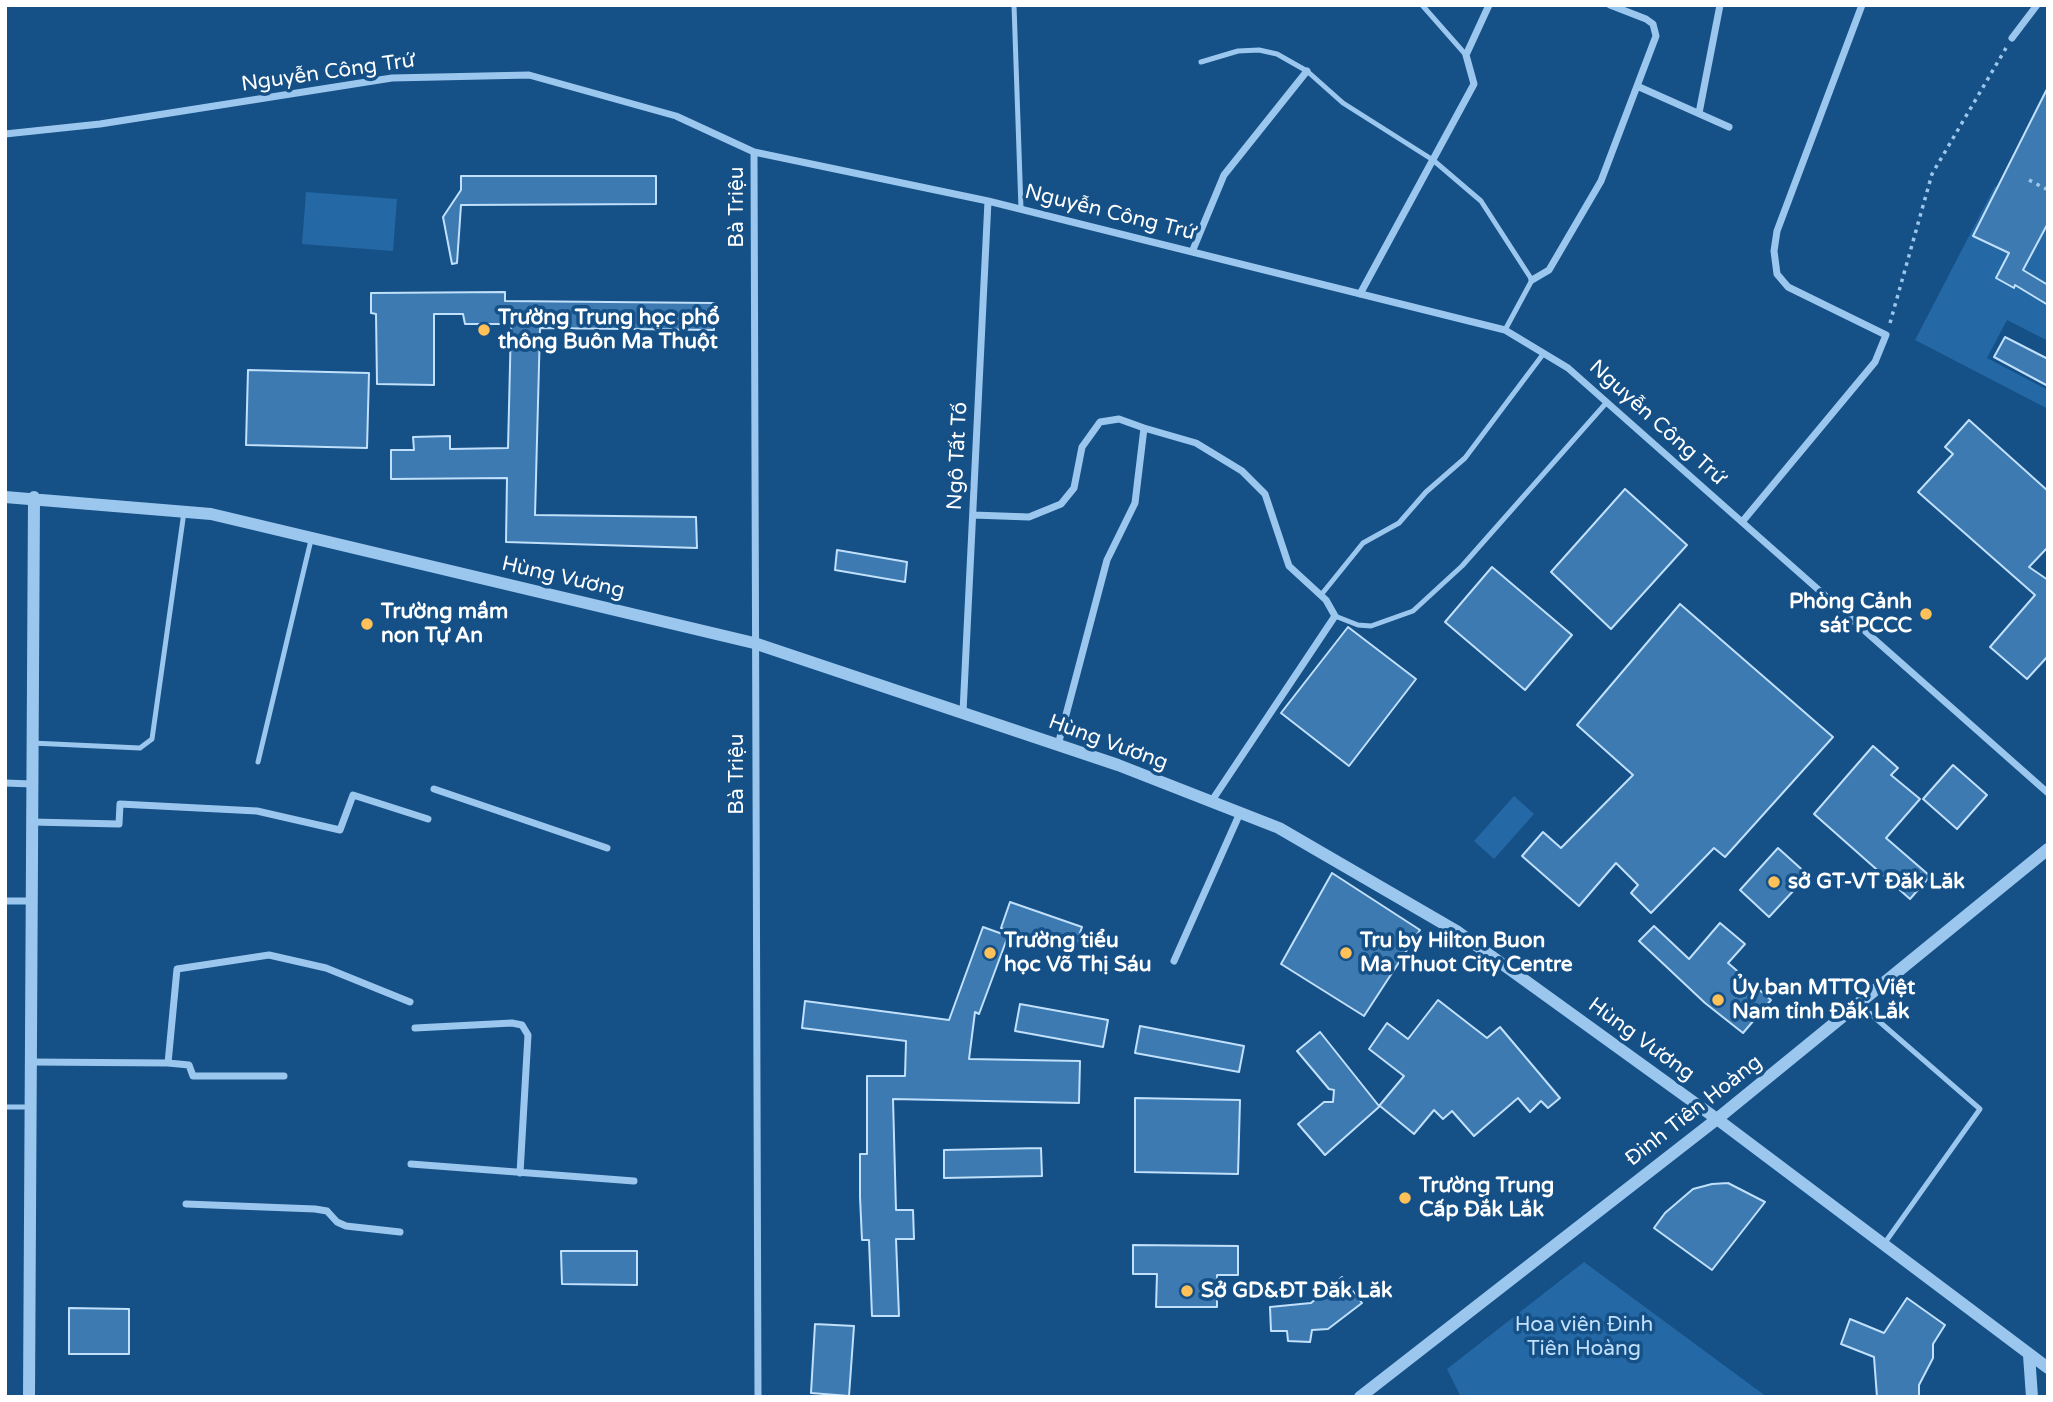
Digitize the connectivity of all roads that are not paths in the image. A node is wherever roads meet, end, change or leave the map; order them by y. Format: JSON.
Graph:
{"nodes":[{"id":1,"x":1014,"y":5,"type":"edge"},
{"id":2,"x":1422,"y":5,"type":"edge"},
{"id":3,"x":1489,"y":5,"type":"edge"},
{"id":4,"x":1610,"y":5,"type":"edge"},
{"id":5,"x":1720,"y":5,"type":"edge"},
{"id":6,"x":1862,"y":5,"type":"edge"},
{"id":7,"x":2037,"y":5,"type":"edge"},
{"id":8,"x":2012,"y":38,"type":"road end"},
{"id":9,"x":1466,"y":55,"type":"junction"},
{"id":10,"x":1201,"y":62,"type":"dead end"},
{"id":11,"x":1307,"y":71,"type":"junction"},
{"id":12,"x":1637,"y":86,"type":"junction"},
{"id":13,"x":1699,"y":113,"type":"junction"},
{"id":14,"x":1729,"y":127,"type":"dead end"},
{"id":15,"x":5,"y":134,"type":"edge"},
{"id":16,"x":754,"y":152,"type":"junction"},
{"id":17,"x":1433,"y":160,"type":"junction"},
{"id":18,"x":988,"y":201,"type":"junction"},
{"id":19,"x":1021,"y":209,"type":"junction"},
{"id":20,"x":1192,"y":252,"type":"junction"},
{"id":21,"x":1532,"y":280,"type":"junction"},
{"id":22,"x":1360,"y":294,"type":"junction"},
{"id":23,"x":1505,"y":330,"type":"junction"},
{"id":24,"x":1544,"y":353,"type":"junction"},
{"id":25,"x":1607,"y":402,"type":"junction"},
{"id":26,"x":1144,"y":428,"type":"junction"},
{"id":27,"x":5,"y":497,"type":"edge"},
{"id":28,"x":34,"y":497,"type":"junction"},
{"id":29,"x":184,"y":512,"type":"junction"},
{"id":30,"x":973,"y":515,"type":"junction"},
{"id":31,"x":1742,"y":522,"type":"junction"},
{"id":32,"x":312,"y":538,"type":"junction"},
{"id":33,"x":1321,"y":595,"type":"junction"},
{"id":34,"x":1335,"y":616,"type":"junction"},
{"id":35,"x":754,"y":643,"type":"junction"},
{"id":36,"x":963,"y":712,"type":"junction"},
{"id":37,"x":32,"y":743,"type":"junction"},
{"id":38,"x":1058,"y":745,"type":"junction"},
{"id":39,"x":258,"y":762,"type":"dead end"},
{"id":40,"x":5,"y":783,"type":"edge"},
{"id":41,"x":32,"y":784,"type":"junction"},
{"id":42,"x":434,"y":789,"type":"dead end"},
{"id":43,"x":2048,"y":793,"type":"edge"},
{"id":44,"x":1211,"y":802,"type":"junction"},
{"id":45,"x":1240,"y":813,"type":"junction"},
{"id":46,"x":428,"y":820,"type":"dead end"},
{"id":47,"x":32,"y":822,"type":"junction"},
{"id":48,"x":607,"y":848,"type":"dead end"},
{"id":49,"x":2048,"y":849,"type":"edge"},
{"id":50,"x":5,"y":901,"type":"edge"},
{"id":51,"x":31,"y":901,"type":"junction"},
{"id":52,"x":1174,"y":961,"type":"dead end"},
{"id":53,"x":410,"y":1002,"type":"dead end"},
{"id":54,"x":1858,"y":1003,"type":"junction"},
{"id":55,"x":415,"y":1028,"type":"dead end"},
{"id":56,"x":31,"y":1062,"type":"junction"},
{"id":57,"x":168,"y":1063,"type":"junction"},
{"id":58,"x":284,"y":1076,"type":"dead end"},
{"id":59,"x":5,"y":1107,"type":"edge"},
{"id":60,"x":30,"y":1107,"type":"junction"},
{"id":61,"x":1717,"y":1119,"type":"junction"},
{"id":62,"x":411,"y":1164,"type":"dead end"},
{"id":63,"x":520,"y":1172,"type":"junction"},
{"id":64,"x":634,"y":1181,"type":"dead end"},
{"id":65,"x":186,"y":1203,"type":"dead end"},
{"id":66,"x":400,"y":1232,"type":"dead end"},
{"id":67,"x":1884,"y":1244,"type":"junction"},
{"id":68,"x":2029,"y":1355,"type":"junction"},
{"id":69,"x":2048,"y":1368,"type":"edge"},
{"id":70,"x":29,"y":1397,"type":"edge"},
{"id":71,"x":758,"y":1397,"type":"edge"},
{"id":72,"x":1360,"y":1397,"type":"edge"},
{"id":73,"x":2032,"y":1397,"type":"edge"}],
"edges":[{"from":1,"to":19,"type":"lane"},
{"from":2,"to":9,"type":"lane"},
{"from":3,"to":9,"type":"street"},
{"from":4,"to":12,"type":"street"},
{"from":5,"to":13,"type":"street"},
{"from":6,"to":31,"type":"street"},
{"from":7,"to":8,"type":"street"},
{"from":9,"to":17,"type":"street"},
{"from":10,"to":11,"type":"lane"},
{"from":11,"to":17,"type":"lane"},
{"from":11,"to":20,"type":"street"},
{"from":12,"to":13,"type":"street"},
{"from":12,"to":21,"type":"street"},
{"from":13,"to":14,"type":"street"},
{"from":15,"to":16,"type":"street","name":"Nguyễn Công Trứ"},
{"from":16,"to":18,"type":"street","name":"Nguyễn Công Trứ"},
{"from":16,"to":35,"type":"street","name":"Bà Triệu"},
{"from":17,"to":21,"type":"lane"},
{"from":17,"to":22,"type":"street"},
{"from":18,"to":19,"type":"street","name":"Nguyễn Công Trứ"},
{"from":18,"to":30,"type":"street","name":"Ngô Tất Tố"},
{"from":19,"to":20,"type":"street","name":"Nguyễn Công Trứ"},
{"from":20,"to":22,"type":"street","name":"Nguyễn Công Trứ"},
{"from":21,"to":23,"type":"lane"},
{"from":22,"to":23,"type":"street","name":"Nguyễn Công Trứ"},
{"from":23,"to":24,"type":"street","name":"Nguyễn Công Trứ"},
{"from":24,"to":25,"type":"street","name":"Nguyễn Công Trứ"},
{"from":24,"to":33,"type":"lane"},
{"from":25,"to":31,"type":"street","name":"Nguyễn Công Trứ"},
{"from":25,"to":34,"type":"lane"},
{"from":26,"to":30,"type":"street"},
{"from":26,"to":33,"type":"street"},
{"from":26,"to":38,"type":"street"},
{"from":27,"to":28,"type":"street","name":"Hùng Vương"},
{"from":28,"to":29,"type":"street","name":"Hùng Vương"},
{"from":28,"to":37,"type":"street"},
{"from":29,"to":32,"type":"street","name":"Hùng Vương"},
{"from":29,"to":37,"type":"lane"},
{"from":30,"to":36,"type":"street","name":"Ngô Tất Tố"},
{"from":31,"to":43,"type":"street","name":"Nguyễn Công Trứ"},
{"from":32,"to":35,"type":"street","name":"Hùng Vương"},
{"from":32,"to":39,"type":"lane"},
{"from":33,"to":34,"type":"street"},
{"from":34,"to":44,"type":"street"},
{"from":35,"to":36,"type":"street","name":"Hùng Vương"},
{"from":35,"to":71,"type":"street","name":"Bà Triệu"},
{"from":36,"to":38,"type":"street","name":"Hùng Vương"},
{"from":37,"to":41,"type":"street"},
{"from":38,"to":44,"type":"street","name":"Hùng Vương"},
{"from":40,"to":41,"type":"street"},
{"from":41,"to":47,"type":"street"},
{"from":42,"to":48,"type":"street"},
{"from":44,"to":45,"type":"street","name":"Hùng Vương"},
{"from":45,"to":52,"type":"street"},
{"from":45,"to":61,"type":"street","name":"Hùng Vương"},
{"from":46,"to":47,"type":"street"},
{"from":47,"to":51,"type":"street"},
{"from":49,"to":54,"type":"street","name":"Đinh Tiên Hoàng"},
{"from":50,"to":51,"type":"street"},
{"from":51,"to":56,"type":"street"},
{"from":53,"to":57,"type":"street"},
{"from":54,"to":61,"type":"street","name":"Đinh Tiên Hoàng"},
{"from":54,"to":67,"type":"lane"},
{"from":55,"to":63,"type":"street"},
{"from":56,"to":57,"type":"street"},
{"from":56,"to":60,"type":"street"},
{"from":57,"to":58,"type":"street"},
{"from":59,"to":60,"type":"lane"},
{"from":60,"to":70,"type":"street"},
{"from":61,"to":67,"type":"street","name":"Hùng Vương"},
{"from":61,"to":72,"type":"street","name":"Đinh Tiên Hoàng"},
{"from":62,"to":63,"type":"street"},
{"from":63,"to":64,"type":"street"},
{"from":65,"to":66,"type":"street"},
{"from":67,"to":68,"type":"street","name":"Hùng Vương"},
{"from":68,"to":69,"type":"street","name":"Hùng Vương"},
{"from":68,"to":73,"type":"street"}]}
